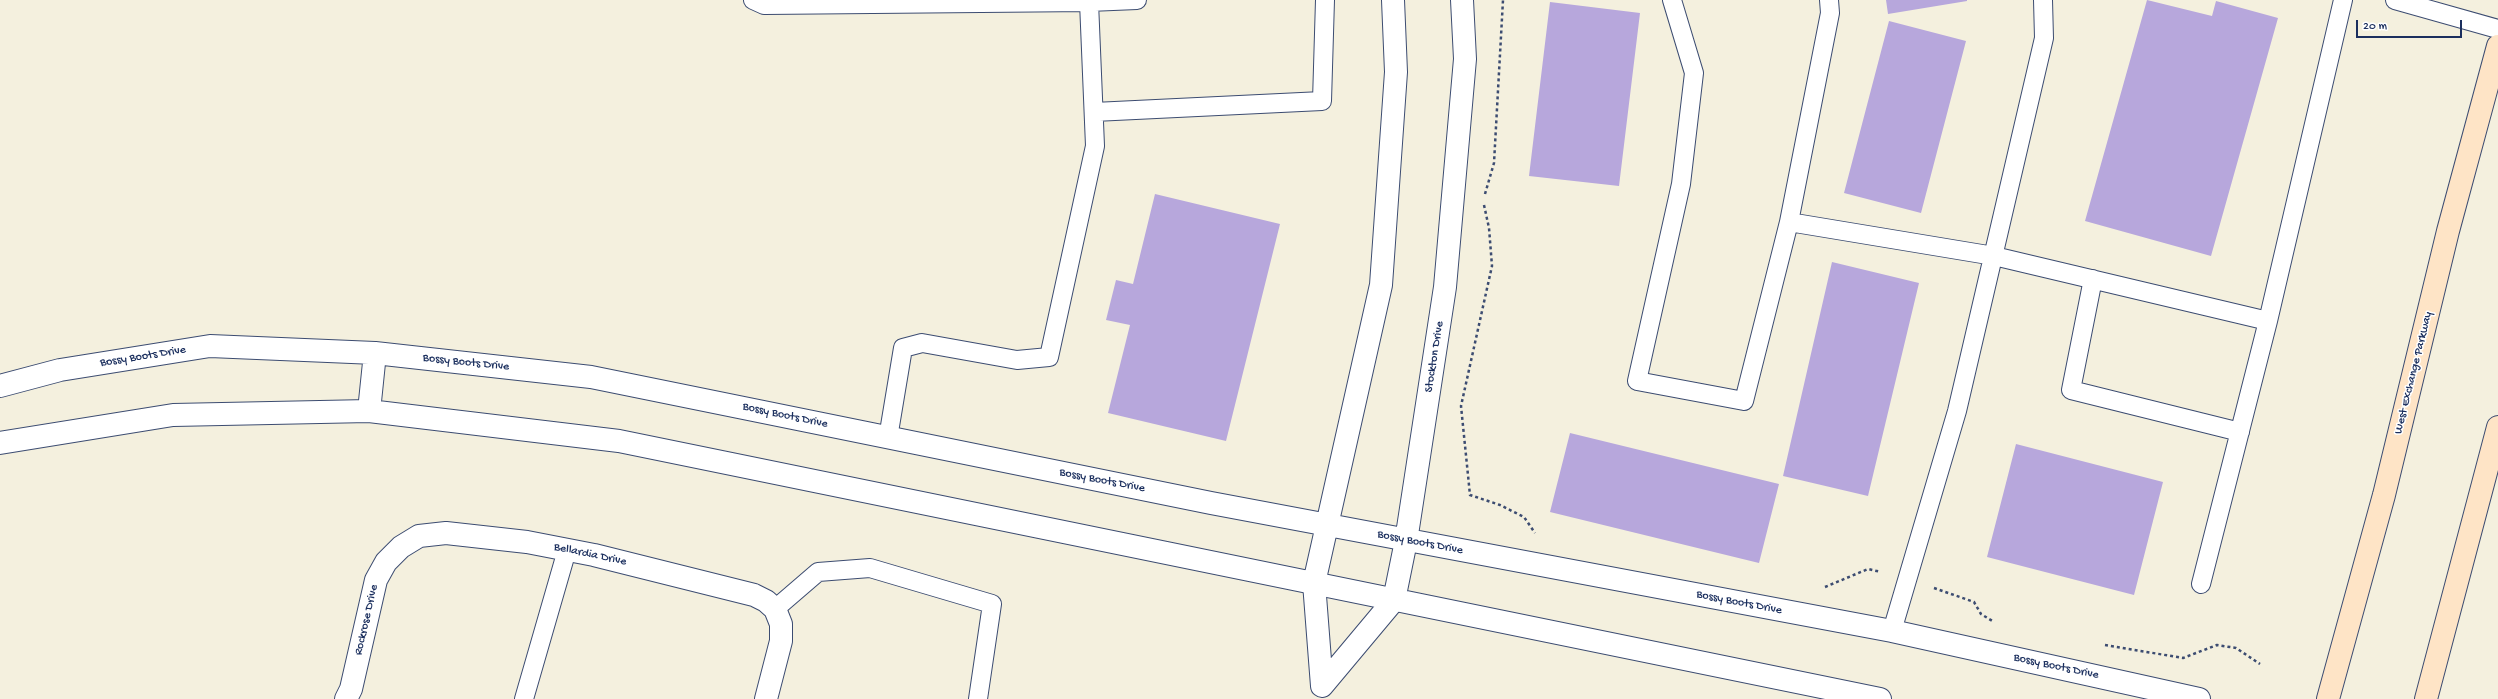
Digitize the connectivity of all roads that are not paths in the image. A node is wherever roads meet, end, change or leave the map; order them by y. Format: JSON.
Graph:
{"nodes":[{"id":1,"x":753,"y":0,"type":"edge"},
{"id":2,"x":1137,"y":0,"type":"edge"},
{"id":3,"x":1325,"y":0,"type":"edge"},
{"id":4,"x":1393,"y":0,"type":"edge"},
{"id":5,"x":1462,"y":0,"type":"edge"},
{"id":6,"x":1672,"y":0,"type":"edge"},
{"id":7,"x":1829,"y":0,"type":"edge"},
{"id":8,"x":2043,"y":0,"type":"edge"},
{"id":9,"x":2343,"y":0,"type":"edge"},
{"id":10,"x":2395,"y":0,"type":"edge"},
{"id":11,"x":1089,"y":2,"type":"junction"},
{"id":12,"x":2498,"y":29,"type":"edge"},
{"id":13,"x":2498,"y":46,"type":"edge"},
{"id":14,"x":1094,"y":112,"type":"junction"},
{"id":15,"x":1789,"y":222,"type":"junction"},
{"id":16,"x":1994,"y":256,"type":"junction"},
{"id":17,"x":2094,"y":279,"type":"junction"},
{"id":18,"x":2268,"y":321,"type":"junction"},
{"id":19,"x":375,"y":353,"type":"junction"},
{"id":20,"x":0,"y":386,"type":"edge"},
{"id":21,"x":368,"y":412,"type":"junction"},
{"id":22,"x":2498,"y":427,"type":"edge"},
{"id":23,"x":2240,"y":432,"type":"junction"},
{"id":24,"x":888,"y":438,"type":"junction"},
{"id":25,"x":0,"y":443,"type":"edge"},
{"id":26,"x":1326,"y":524,"type":"junction"},
{"id":27,"x":1406,"y":541,"type":"junction"},
{"id":28,"x":401,"y":547,"type":"joint"},
{"id":29,"x":567,"y":550,"type":"junction"},
{"id":30,"x":1314,"y":584,"type":"junction"},
{"id":31,"x":2201,"y":584,"type":"dead end"},
{"id":32,"x":1394,"y":600,"type":"junction"},
{"id":33,"x":775,"y":609,"type":"junction"},
{"id":34,"x":1892,"y":632,"type":"junction"},
{"id":35,"x":1319,"y":692,"type":"edge"},
{"id":36,"x":346,"y":699,"type":"edge"},
{"id":37,"x":524,"y":699,"type":"edge"},
{"id":38,"x":766,"y":699,"type":"edge"},
{"id":39,"x":978,"y":699,"type":"edge"},
{"id":40,"x":1880,"y":699,"type":"edge"},
{"id":41,"x":2199,"y":699,"type":"edge"},
{"id":42,"x":2328,"y":699,"type":"edge"},
{"id":43,"x":2426,"y":699,"type":"edge"}],
"edges":[{"from":1,"to":11,"type":"lane"},
{"from":2,"to":11,"type":"lane"},
{"from":3,"to":14,"type":"lane"},
{"from":4,"to":26,"type":"street","name":"Stockton Drive"},
{"from":5,"to":27,"type":"street","name":"Stockton Drive"},
{"from":6,"to":15,"type":"lane"},
{"from":7,"to":15,"type":"lane"},
{"from":8,"to":16,"type":"lane"},
{"from":9,"to":18,"type":"lane"},
{"from":10,"to":12,"type":"lane"},
{"from":11,"to":14,"type":"lane"},
{"from":13,"to":42,"type":"main road","name":"West Exchange Parkway"},
{"from":14,"to":24,"type":"lane"},
{"from":15,"to":16,"type":"lane"},
{"from":16,"to":17,"type":"lane"},
{"from":16,"to":34,"type":"lane"},
{"from":17,"to":18,"type":"lane"},
{"from":17,"to":23,"type":"lane"},
{"from":18,"to":23,"type":"lane"},
{"from":19,"to":20,"type":"street","name":"Bossy Boots Drive"},
{"from":19,"to":21,"type":"street"},
{"from":19,"to":24,"type":"street","name":"Bossy Boots Drive"},
{"from":21,"to":25,"type":"street"},
{"from":21,"to":30,"type":"street"},
{"from":22,"to":43,"type":"main road"},
{"from":23,"to":31,"type":"lane"},
{"from":24,"to":26,"type":"street","name":"Bossy Boots Drive"},
{"from":26,"to":27,"type":"street","name":"Bossy Boots Drive"},
{"from":26,"to":30,"type":"street","name":"Stockton Drive"},
{"from":27,"to":32,"type":"street","name":"Stockton Drive"},
{"from":27,"to":34,"type":"street","name":"Bossy Boots Drive"},
{"from":28,"to":29,"type":"street","name":"Bellardia Drive"},
{"from":28,"to":36,"type":"street","name":"Rockrose Drive"},
{"from":29,"to":33,"type":"street","name":"Bellardia Drive"},
{"from":29,"to":37,"type":"lane"},
{"from":30,"to":32,"type":"street"},
{"from":30,"to":35,"type":"street","name":"Stockton Drive"},
{"from":32,"to":35,"type":"street","name":"Stockton Drive"},
{"from":32,"to":40,"type":"street"},
{"from":33,"to":38,"type":"street"},
{"from":33,"to":39,"type":"lane"},
{"from":34,"to":41,"type":"street","name":"Bossy Boots Drive"}]}
